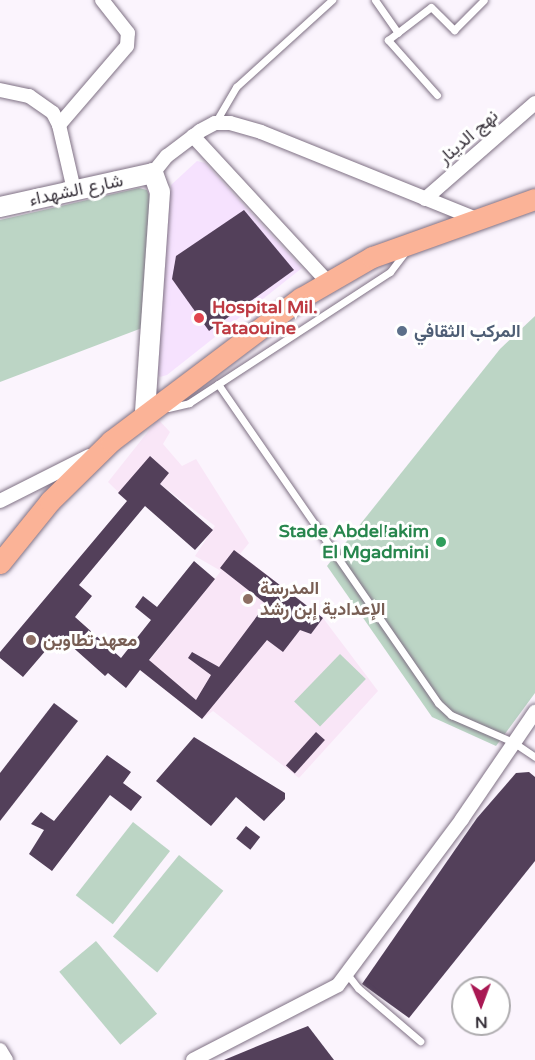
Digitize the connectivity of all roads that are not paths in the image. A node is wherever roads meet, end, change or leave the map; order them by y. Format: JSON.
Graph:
{"nodes":[{"id":1,"x":102,"y":0,"type":"edge"},
{"id":2,"x":332,"y":0,"type":"edge"},
{"id":3,"x":375,"y":0,"type":"edge"},
{"id":4,"x":484,"y":0,"type":"edge"},
{"id":5,"x":398,"y":33,"type":"junction"},
{"id":6,"x":0,"y":90,"type":"edge"},
{"id":7,"x":437,"y":95,"type":"dead end"},
{"id":8,"x":535,"y":103,"type":"edge"},
{"id":9,"x":215,"y":123,"type":"junction"},
{"id":10,"x":59,"y":125,"type":"junction"},
{"id":11,"x":193,"y":136,"type":"junction"},
{"id":12,"x":153,"y":173,"type":"junction"},
{"id":13,"x":74,"y":190,"type":"junction"},
{"id":14,"x":425,"y":199,"type":"junction"},
{"id":15,"x":535,"y":199,"type":"edge"},
{"id":16,"x":0,"y":207,"type":"edge"},
{"id":17,"x":481,"y":220,"type":"junction"},
{"id":18,"x":411,"y":243,"type":"junction"},
{"id":19,"x":327,"y":282,"type":"junction"},
{"id":20,"x":218,"y":384,"type":"junction"},
{"id":21,"x":145,"y":413,"type":"junction"},
{"id":22,"x":100,"y":450,"type":"junction"},
{"id":23,"x":0,"y":501,"type":"edge"},
{"id":24,"x":0,"y":563,"type":"edge"},
{"id":25,"x":535,"y":712,"type":"edge"},
{"id":26,"x":513,"y":742,"type":"junction"},
{"id":27,"x":535,"y":757,"type":"edge"},
{"id":28,"x":347,"y":974,"type":"junction"},
{"id":29,"x":420,"y":1041,"type":"dead end"},
{"id":30,"x":0,"y":1050,"type":"edge"},
{"id":31,"x":6,"y":1060,"type":"edge"},
{"id":32,"x":193,"y":1060,"type":"edge"}],
"edges":[{"from":1,"to":10,"type":"street"},
{"from":2,"to":9,"type":"lane"},
{"from":3,"to":5,"type":"lane"},
{"from":4,"to":5,"type":"lane"},
{"from":5,"to":7,"type":"lane"},
{"from":6,"to":10,"type":"street"},
{"from":8,"to":14,"type":"street","name":"نهج الدينار"},
{"from":9,"to":11,"type":"street"},
{"from":9,"to":14,"type":"street"},
{"from":10,"to":13,"type":"street"},
{"from":11,"to":12,"type":"street"},
{"from":11,"to":19,"type":"street"},
{"from":12,"to":13,"type":"main road","name":"شارع الشهداء"},
{"from":12,"to":21,"type":"main road"},
{"from":13,"to":16,"type":"main road","name":"شارع الشهداء"},
{"from":14,"to":17,"type":"street"},
{"from":15,"to":17,"type":"main road"},
{"from":17,"to":18,"type":"main road"},
{"from":18,"to":19,"type":"main road"},
{"from":18,"to":20,"type":"lane"},
{"from":19,"to":21,"type":"main road"},
{"from":20,"to":21,"type":"lane"},
{"from":20,"to":26,"type":"lane"},
{"from":21,"to":22,"type":"main road"},
{"from":22,"to":23,"type":"street"},
{"from":22,"to":24,"type":"main road"},
{"from":25,"to":26,"type":"street"},
{"from":26,"to":27,"type":"lane"},
{"from":26,"to":28,"type":"street"},
{"from":28,"to":29,"type":"lane"},
{"from":28,"to":32,"type":"street"},
{"from":30,"to":31,"type":"street"}]}
